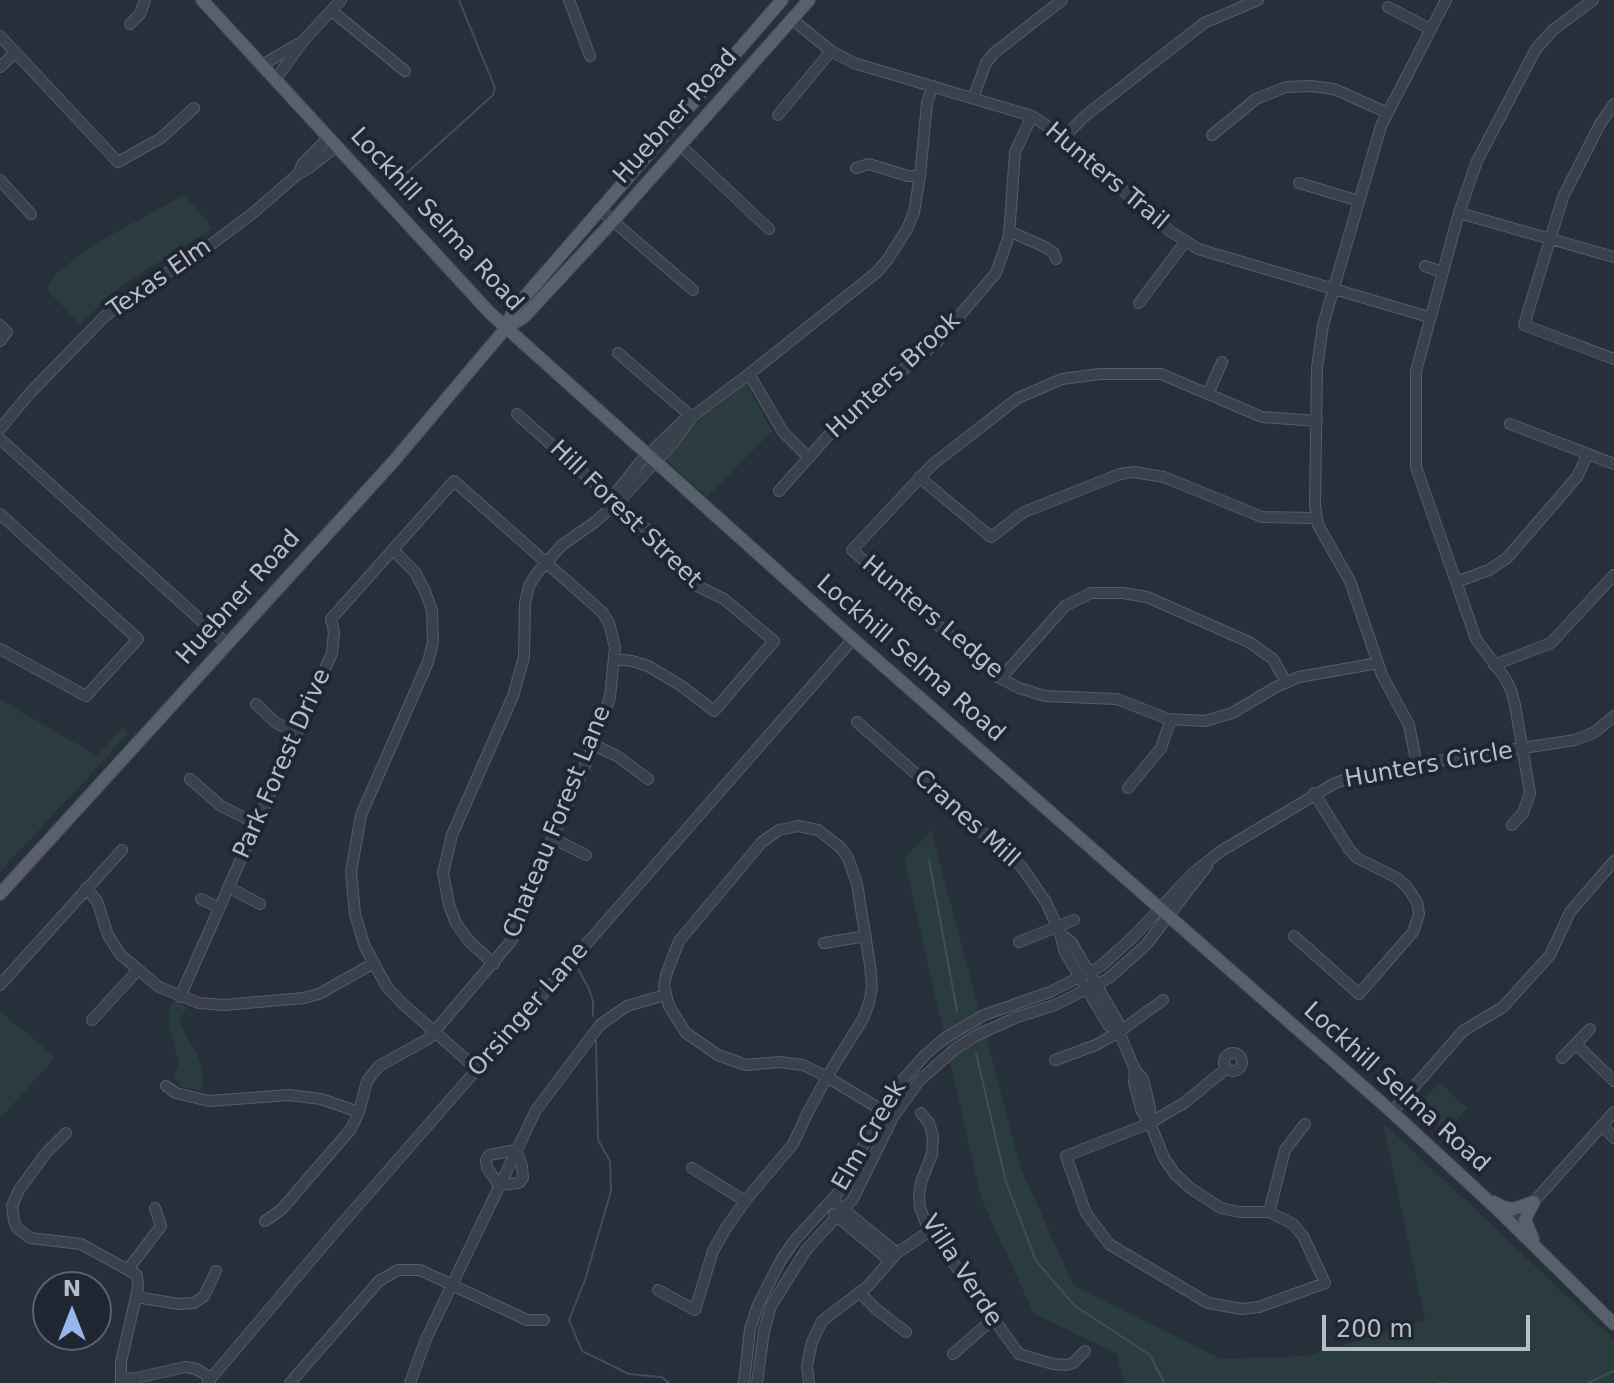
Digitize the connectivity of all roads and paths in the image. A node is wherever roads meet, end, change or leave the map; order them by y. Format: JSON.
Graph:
{"nodes":[{"id":1,"x":145,"y":0,"type":"edge"},
{"id":2,"x":202,"y":0,"type":"edge"},
{"id":3,"x":341,"y":0,"type":"edge"},
{"id":4,"x":569,"y":0,"type":"edge"},
{"id":5,"x":809,"y":0,"type":"edge"},
{"id":6,"x":1062,"y":0,"type":"edge"},
{"id":7,"x":1258,"y":0,"type":"edge"},
{"id":8,"x":1446,"y":0,"type":"edge"},
{"id":9,"x":1593,"y":0,"type":"edge"},
{"id":10,"x":777,"y":2,"type":"edge"},
{"id":11,"x":1388,"y":7,"type":"dead end"},
{"id":12,"x":332,"y":11,"type":"junction"},
{"id":13,"x":792,"y":19,"type":"junction"},
{"id":14,"x":130,"y":24,"type":"dead end"},
{"id":15,"x":1430,"y":29,"type":"junction"},
{"id":16,"x":0,"y":36,"type":"edge"},
{"id":17,"x":303,"y":41,"type":"junction"},
{"id":18,"x":831,"y":51,"type":"junction"},
{"id":19,"x":16,"y":52,"type":"junction"},
{"id":20,"x":590,"y":56,"type":"dead end"},
{"id":21,"x":262,"y":65,"type":"junction"},
{"id":22,"x":0,"y":67,"type":"edge"},
{"id":23,"x":405,"y":71,"type":"dead end"},
{"id":24,"x":275,"y":80,"type":"junction"},
{"id":25,"x":933,"y":86,"type":"junction"},
{"id":26,"x":973,"y":98,"type":"junction"},
{"id":27,"x":1614,"y":104,"type":"edge"},
{"id":28,"x":194,"y":108,"type":"dead end"},
{"id":29,"x":1388,"y":113,"type":"junction"},
{"id":30,"x":778,"y":115,"type":"dead end"},
{"id":31,"x":1032,"y":116,"type":"junction"},
{"id":32,"x":1212,"y":135,"type":"dead end"},
{"id":33,"x":1063,"y":138,"type":"junction"},
{"id":34,"x":333,"y":142,"type":"junction"},
{"id":35,"x":681,"y":146,"type":"junction"},
{"id":36,"x":856,"y":168,"type":"dead end"},
{"id":37,"x":920,"y":176,"type":"junction"},
{"id":38,"x":0,"y":180,"type":"edge"},
{"id":39,"x":1299,"y":183,"type":"dead end"},
{"id":40,"x":1359,"y":201,"type":"junction"},
{"id":41,"x":599,"y":209,"type":"junction"},
{"id":42,"x":1459,"y":213,"type":"junction"},
{"id":43,"x":31,"y":214,"type":"dead end"},
{"id":44,"x":613,"y":221,"type":"junction"},
{"id":45,"x":769,"y":229,"type":"dead end"},
{"id":46,"x":1009,"y":231,"type":"junction"},
{"id":47,"x":1548,"y":238,"type":"junction"},
{"id":48,"x":1185,"y":242,"type":"junction"},
{"id":49,"x":1614,"y":257,"type":"edge"},
{"id":50,"x":1056,"y":259,"type":"dead end"},
{"id":51,"x":1425,"y":266,"type":"dead end"},
{"id":52,"x":1442,"y":272,"type":"junction"},
{"id":53,"x":693,"y":290,"type":"dead end"},
{"id":54,"x":1333,"y":290,"type":"junction"},
{"id":55,"x":1139,"y":303,"type":"dead end"},
{"id":56,"x":1429,"y":317,"type":"junction"},
{"id":57,"x":506,"y":328,"type":"junction"},
{"id":58,"x":618,"y":353,"type":"dead end"},
{"id":59,"x":1614,"y":359,"type":"edge"},
{"id":60,"x":1222,"y":362,"type":"dead end"},
{"id":61,"x":749,"y":374,"type":"junction"},
{"id":62,"x":1208,"y":394,"type":"junction"},
{"id":63,"x":517,"y":414,"type":"dead end"},
{"id":64,"x":692,"y":417,"type":"junction"},
{"id":65,"x":1317,"y":421,"type":"junction"},
{"id":66,"x":1510,"y":424,"type":"dead end"},
{"id":67,"x":0,"y":429,"type":"edge"},
{"id":68,"x":0,"y":439,"type":"edge"},
{"id":69,"x":1588,"y":454,"type":"junction"},
{"id":70,"x":809,"y":458,"type":"junction"},
{"id":71,"x":651,"y":459,"type":"junction"},
{"id":72,"x":1614,"y":464,"type":"edge"},
{"id":73,"x":919,"y":477,"type":"junction"},
{"id":74,"x":779,"y":491,"type":"dead end"},
{"id":75,"x":616,"y":501,"type":"junction"},
{"id":76,"x":0,"y":514,"type":"edge"},
{"id":77,"x":1316,"y":518,"type":"junction"},
{"id":78,"x":393,"y":550,"type":"junction"},
{"id":79,"x":546,"y":563,"type":"junction"},
{"id":80,"x":1614,"y":575,"type":"edge"},
{"id":81,"x":1456,"y":582,"type":"junction"},
{"id":82,"x":853,"y":639,"type":"junction"},
{"id":83,"x":227,"y":644,"type":"junction"},
{"id":84,"x":0,"y":649,"type":"edge"},
{"id":85,"x":615,"y":659,"type":"junction"},
{"id":86,"x":1378,"y":663,"type":"junction"},
{"id":87,"x":1494,"y":665,"type":"junction"},
{"id":88,"x":1001,"y":678,"type":"junction"},
{"id":89,"x":1286,"y":682,"type":"junction"},
{"id":90,"x":256,"y":704,"type":"dead end"},
{"id":91,"x":1614,"y":716,"type":"edge"},
{"id":92,"x":1171,"y":719,"type":"junction"},
{"id":93,"x":857,"y":722,"type":"dead end"},
{"id":94,"x":297,"y":734,"type":"junction"},
{"id":95,"x":594,"y":745,"type":"junction"},
{"id":96,"x":1522,"y":749,"type":"junction"},
{"id":97,"x":1417,"y":765,"type":"junction"},
{"id":98,"x":190,"y":779,"type":"dead end"},
{"id":99,"x":648,"y":779,"type":"dead end"},
{"id":100,"x":1128,"y":788,"type":"dead end"},
{"id":101,"x":1314,"y":793,"type":"junction"},
{"id":102,"x":257,"y":824,"type":"junction"},
{"id":103,"x":1512,"y":825,"type":"dead end"},
{"id":104,"x":552,"y":838,"type":"junction"},
{"id":105,"x":122,"y":850,"type":"dead end"},
{"id":106,"x":586,"y":855,"type":"dead end"},
{"id":107,"x":1614,"y":861,"type":"edge"},
{"id":108,"x":1604,"y":873,"type":"junction"},
{"id":109,"x":1614,"y":883,"type":"edge"},
{"id":110,"x":228,"y":887,"type":"junction"},
{"id":111,"x":86,"y":888,"type":"junction"},
{"id":112,"x":0,"y":894,"type":"edge"},
{"id":113,"x":201,"y":899,"type":"dead end"},
{"id":114,"x":260,"y":904,"type":"dead end"},
{"id":115,"x":219,"y":908,"type":"junction"},
{"id":116,"x":1164,"y":913,"type":"junction"},
{"id":117,"x":1074,"y":920,"type":"dead end"},
{"id":118,"x":1059,"y":931,"type":"junction"},
{"id":119,"x":866,"y":936,"type":"junction"},
{"id":120,"x":1294,"y":936,"type":"dead end"},
{"id":121,"x":1019,"y":942,"type":"dead end"},
{"id":122,"x":824,"y":943,"type":"dead end"},
{"id":123,"x":374,"y":963,"type":"junction"},
{"id":124,"x":494,"y":964,"type":"junction"},
{"id":125,"x":138,"y":970,"type":"junction"},
{"id":126,"x":1085,"y":975,"type":"junction"},
{"id":127,"x":0,"y":985,"type":"edge"},
{"id":128,"x":1093,"y":988,"type":"junction"},
{"id":129,"x":665,"y":995,"type":"junction"},
{"id":130,"x":180,"y":997,"type":"junction"},
{"id":131,"x":1163,"y":1000,"type":"dead end"},
{"id":132,"x":92,"y":1020,"type":"dead end"},
{"id":133,"x":1590,"y":1029,"type":"dead end"},
{"id":134,"x":434,"y":1032,"type":"junction"},
{"id":135,"x":1119,"y":1032,"type":"junction"},
{"id":136,"x":1576,"y":1044,"type":"junction"},
{"id":137,"x":1562,"y":1058,"type":"dead end"},
{"id":138,"x":1055,"y":1060,"type":"dead end"},
{"id":139,"x":1227,"y":1068,"type":"dead end"},
{"id":140,"x":478,"y":1070,"type":"junction"},
{"id":141,"x":827,"y":1077,"type":"junction"},
{"id":142,"x":1614,"y":1081,"type":"edge"},
{"id":143,"x":166,"y":1086,"type":"dead end"},
{"id":144,"x":882,"y":1111,"type":"junction"},
{"id":145,"x":359,"y":1112,"type":"junction"},
{"id":146,"x":1392,"y":1112,"type":"junction"},
{"id":147,"x":1614,"y":1112,"type":"edge"},
{"id":148,"x":921,"y":1113,"type":"dead end"},
{"id":149,"x":893,"y":1117,"type":"junction"},
{"id":150,"x":1150,"y":1123,"type":"junction"},
{"id":151,"x":1305,"y":1124,"type":"dead end"},
{"id":152,"x":1602,"y":1125,"type":"junction"},
{"id":153,"x":66,"y":1133,"type":"dead end"},
{"id":154,"x":1614,"y":1138,"type":"edge"},
{"id":155,"x":516,"y":1150,"type":"junction"},
{"id":156,"x":692,"y":1168,"type":"dead end"},
{"id":157,"x":499,"y":1185,"type":"junction"},
{"id":158,"x":1481,"y":1194,"type":"junction"},
{"id":159,"x":745,"y":1201,"type":"junction"},
{"id":160,"x":1534,"y":1202,"type":"junction"},
{"id":161,"x":829,"y":1204,"type":"junction"},
{"id":162,"x":155,"y":1208,"type":"dead end"},
{"id":163,"x":1269,"y":1212,"type":"junction"},
{"id":164,"x":841,"y":1213,"type":"junction"},
{"id":165,"x":265,"y":1221,"type":"dead end"},
{"id":166,"x":1513,"y":1225,"type":"junction"},
{"id":167,"x":930,"y":1231,"type":"junction"},
{"id":168,"x":1538,"y":1249,"type":"junction"},
{"id":169,"x":894,"y":1257,"type":"junction"},
{"id":170,"x":129,"y":1268,"type":"junction"},
{"id":171,"x":216,"y":1271,"type":"dead end"},
{"id":172,"x":452,"y":1284,"type":"junction"},
{"id":173,"x":658,"y":1290,"type":"dead end"},
{"id":174,"x":859,"y":1292,"type":"junction"},
{"id":175,"x":136,"y":1297,"type":"junction"},
{"id":176,"x":993,"y":1319,"type":"junction"},
{"id":177,"x":544,"y":1320,"type":"dead end"},
{"id":178,"x":1614,"y":1324,"type":"edge"},
{"id":179,"x":906,"y":1332,"type":"dead end"},
{"id":180,"x":1085,"y":1351,"type":"dead end"},
{"id":181,"x":953,"y":1354,"type":"dead end"},
{"id":182,"x":121,"y":1381,"type":"edge"},
{"id":183,"x":209,"y":1381,"type":"edge"},
{"id":184,"x":290,"y":1383,"type":"edge"},
{"id":185,"x":410,"y":1383,"type":"edge"},
{"id":186,"x":744,"y":1383,"type":"edge"},
{"id":187,"x":757,"y":1383,"type":"edge"},
{"id":188,"x":809,"y":1383,"type":"edge"}],
"edges":[{"from":1,"to":14,"type":"street"},
{"from":2,"to":21,"type":"main road","name":"Lockhill Selma Road"},
{"from":3,"to":12,"type":"street"},
{"from":4,"to":20,"type":"street"},
{"from":5,"to":13,"type":"main road","name":"Huebner Road"},
{"from":6,"to":26,"type":"street"},
{"from":7,"to":33,"type":"street"},
{"from":8,"to":15,"type":"street"},
{"from":9,"to":42,"type":"street"},
{"from":10,"to":13,"type":"main road"},
{"from":10,"to":41,"type":"main road","name":"Huebner Road"},
{"from":11,"to":15,"type":"street"},
{"from":12,"to":17,"type":"street"},
{"from":12,"to":23,"type":"street"},
{"from":13,"to":18,"type":"street","name":"Hunters Trail"},
{"from":13,"to":35,"type":"main road","name":"Huebner Road"},
{"from":15,"to":29,"type":"street"},
{"from":16,"to":19,"type":"street"},
{"from":17,"to":21,"type":"street"},
{"from":17,"to":24,"type":"street"},
{"from":18,"to":25,"type":"street","name":"Hunters Trail"},
{"from":18,"to":30,"type":"street"},
{"from":19,"to":22,"type":"street"},
{"from":19,"to":28,"type":"street"},
{"from":21,"to":24,"type":"main road","name":"Lockhill Selma Road"},
{"from":24,"to":34,"type":"main road","name":"Lockhill Selma Road"},
{"from":25,"to":26,"type":"street","name":"Hunters Trail"},
{"from":25,"to":37,"type":"street"},
{"from":26,"to":31,"type":"street","name":"Hunters Trail"},
{"from":27,"to":47,"type":"street"},
{"from":29,"to":32,"type":"street"},
{"from":29,"to":40,"type":"street"},
{"from":31,"to":33,"type":"street","name":"Hunters Trail"},
{"from":31,"to":46,"type":"street","name":"Hunters Brook"},
{"from":33,"to":48,"type":"street","name":"Hunters Trail"},
{"from":34,"to":57,"type":"main road","name":"Lockhill Selma Road"},
{"from":34,"to":67,"type":"street","name":"Texas Elm"},
{"from":35,"to":44,"type":"main road","name":"Huebner Road"},
{"from":35,"to":45,"type":"street"},
{"from":36,"to":37,"type":"street"},
{"from":37,"to":61,"type":"street"},
{"from":38,"to":43,"type":"street"},
{"from":39,"to":40,"type":"street"},
{"from":40,"to":54,"type":"street"},
{"from":41,"to":44,"type":"street"},
{"from":41,"to":57,"type":"main road","name":"Huebner Road"},
{"from":42,"to":47,"type":"street"},
{"from":42,"to":52,"type":"street"},
{"from":44,"to":53,"type":"street"},
{"from":44,"to":57,"type":"main road","name":"Huebner Road"},
{"from":46,"to":50,"type":"street"},
{"from":46,"to":70,"type":"street","name":"Hunters Brook"},
{"from":47,"to":49,"type":"street"},
{"from":47,"to":59,"type":"street"},
{"from":48,"to":54,"type":"street","name":"Hunters Trail"},
{"from":48,"to":55,"type":"street"},
{"from":51,"to":52,"type":"street"},
{"from":52,"to":56,"type":"street"},
{"from":54,"to":56,"type":"street","name":"Hunters Trail"},
{"from":54,"to":65,"type":"street"},
{"from":56,"to":81,"type":"street"},
{"from":57,"to":71,"type":"main road","name":"Lockhill Selma Road"},
{"from":57,"to":83,"type":"main road","name":"Huebner Road"},
{"from":58,"to":64,"type":"street"},
{"from":60,"to":62,"type":"street"},
{"from":61,"to":64,"type":"street"},
{"from":61,"to":70,"type":"street"},
{"from":62,"to":65,"type":"street"},
{"from":62,"to":73,"type":"street"},
{"from":63,"to":75,"type":"street","name":"Hill Forest Street"},
{"from":64,"to":71,"type":"street"},
{"from":65,"to":77,"type":"street"},
{"from":66,"to":69,"type":"street"},
{"from":68,"to":83,"type":"street"},
{"from":69,"to":72,"type":"street"},
{"from":69,"to":81,"type":"street"},
{"from":70,"to":74,"type":"street","name":"Hunters Brook"},
{"from":71,"to":75,"type":"street"},
{"from":71,"to":82,"type":"main road","name":"Lockhill Selma Road"},
{"from":73,"to":77,"type":"street"},
{"from":73,"to":88,"type":"street","name":"Hunters Ledge"},
{"from":75,"to":79,"type":"street"},
{"from":75,"to":85,"type":"street","name":"Hill Forest Street"},
{"from":76,"to":84,"type":"street"},
{"from":77,"to":86,"type":"street"},
{"from":78,"to":79,"type":"street"},
{"from":78,"to":94,"type":"street","name":"Park Forest Drive"},
{"from":78,"to":123,"type":"street"},
{"from":79,"to":85,"type":"street"},
{"from":79,"to":124,"type":"street"},
{"from":80,"to":87,"type":"street"},
{"from":81,"to":87,"type":"street"},
{"from":82,"to":116,"type":"main road","name":"Lockhill Selma Road"},
{"from":82,"to":140,"type":"street","name":"Orsinger Lane"},
{"from":83,"to":112,"type":"main road","name":"Huebner Road"},
{"from":85,"to":95,"type":"street","name":"Chateau Forest Lane"},
{"from":86,"to":89,"type":"street","name":"Hunters Ledge"},
{"from":86,"to":97,"type":"street"},
{"from":87,"to":96,"type":"street"},
{"from":88,"to":89,"type":"street"},
{"from":88,"to":92,"type":"street","name":"Hunters Ledge"},
{"from":89,"to":92,"type":"street","name":"Hunters Ledge"},
{"from":90,"to":94,"type":"street"},
{"from":91,"to":96,"type":"street","name":"Hunters Circle"},
{"from":92,"to":100,"type":"street"},
{"from":93,"to":118,"type":"street","name":"Cranes Mill"},
{"from":94,"to":102,"type":"street","name":"Park Forest Drive"},
{"from":95,"to":99,"type":"street"},
{"from":95,"to":104,"type":"street","name":"Chateau Forest Lane"},
{"from":96,"to":97,"type":"street","name":"Hunters Circle"},
{"from":96,"to":103,"type":"street"},
{"from":97,"to":101,"type":"street","name":"Hunters Circle"},
{"from":98,"to":102,"type":"street"},
{"from":101,"to":116,"type":"street","name":"Hunters Circle"},
{"from":101,"to":120,"type":"street"},
{"from":102,"to":110,"type":"street","name":"Park Forest Drive"},
{"from":104,"to":106,"type":"street"},
{"from":104,"to":124,"type":"street","name":"Chateau Forest Lane"},
{"from":105,"to":111,"type":"street"},
{"from":107,"to":108,"type":"street"},
{"from":108,"to":109,"type":"street"},
{"from":108,"to":146,"type":"street"},
{"from":110,"to":114,"type":"street"},
{"from":110,"to":115,"type":"street","name":"Park Forest Drive"},
{"from":111,"to":125,"type":"street"},
{"from":111,"to":127,"type":"street"},
{"from":113,"to":115,"type":"street"},
{"from":115,"to":130,"type":"street","name":"Park Forest Drive"},
{"from":116,"to":126,"type":"street","name":"Elm Creek"},
{"from":116,"to":128,"type":"street","name":"Elm Creek"},
{"from":116,"to":146,"type":"main road","name":"Lockhill Selma Road"},
{"from":117,"to":118,"type":"street"},
{"from":118,"to":121,"type":"street"},
{"from":118,"to":126,"type":"street","name":"Cranes Mill"},
{"from":119,"to":122,"type":"street"},
{"from":119,"to":129,"type":"street"},
{"from":119,"to":141,"type":"street"},
{"from":123,"to":130,"type":"street"},
{"from":123,"to":134,"type":"street"},
{"from":124,"to":134,"type":"street","name":"Chateau Forest Lane"},
{"from":125,"to":130,"type":"street"},
{"from":125,"to":132,"type":"street"},
{"from":126,"to":128,"type":"street","name":"Cranes Mill"},
{"from":126,"to":144,"type":"street","name":"Elm Creek"},
{"from":128,"to":135,"type":"street","name":"Cranes Mill"},
{"from":128,"to":149,"type":"street","name":"Elm Creek"},
{"from":129,"to":141,"type":"street"},
{"from":129,"to":155,"type":"street"},
{"from":131,"to":135,"type":"street"},
{"from":133,"to":136,"type":"street"},
{"from":134,"to":140,"type":"street"},
{"from":134,"to":145,"type":"street","name":"Chateau Forest Lane"},
{"from":135,"to":138,"type":"street"},
{"from":135,"to":150,"type":"street","name":"Cranes Mill"},
{"from":136,"to":137,"type":"street"},
{"from":136,"to":142,"type":"street"},
{"from":139,"to":150,"type":"street"},
{"from":140,"to":183,"type":"street","name":"Orsinger Lane"},
{"from":141,"to":144,"type":"street"},
{"from":141,"to":159,"type":"street"},
{"from":143,"to":145,"type":"street"},
{"from":144,"to":149,"type":"street"},
{"from":144,"to":161,"type":"street","name":"Elm Creek"},
{"from":145,"to":165,"type":"street","name":"Chateau Forest Lane"},
{"from":146,"to":158,"type":"main road","name":"Lockhill Selma Road"},
{"from":147,"to":152,"type":"street"},
{"from":148,"to":167,"type":"street","name":"Villa Verde"},
{"from":149,"to":164,"type":"street","name":"Elm Creek"},
{"from":150,"to":163,"type":"street","name":"Cranes Mill"},
{"from":150,"to":163,"type":"street"},
{"from":151,"to":163,"type":"street"},
{"from":152,"to":154,"type":"street"},
{"from":152,"to":160,"type":"street"},
{"from":153,"to":170,"type":"street"},
{"from":155,"to":157,"type":"street"},
{"from":155,"to":157,"type":"street"},
{"from":155,"to":157,"type":"street"},
{"from":156,"to":159,"type":"street"},
{"from":157,"to":172,"type":"street"},
{"from":158,"to":160,"type":"main road"},
{"from":158,"to":166,"type":"main road","name":"Lockhill Selma Road"},
{"from":159,"to":173,"type":"street"},
{"from":160,"to":166,"type":"street"},
{"from":160,"to":168,"type":"main road"},
{"from":161,"to":164,"type":"street"},
{"from":161,"to":186,"type":"street","name":"Elm Creek"},
{"from":162,"to":170,"type":"street"},
{"from":164,"to":169,"type":"street"},
{"from":164,"to":187,"type":"street","name":"Elm Creek"},
{"from":166,"to":168,"type":"main road","name":"Lockhill Selma Road"},
{"from":167,"to":169,"type":"street"},
{"from":167,"to":176,"type":"street","name":"Villa Verde"},
{"from":168,"to":178,"type":"main road","name":"Lockhill Selma Road"},
{"from":169,"to":174,"type":"street"},
{"from":170,"to":175,"type":"street"},
{"from":171,"to":175,"type":"street"},
{"from":172,"to":177,"type":"street"},
{"from":172,"to":184,"type":"street"},
{"from":172,"to":185,"type":"street"},
{"from":174,"to":179,"type":"street"},
{"from":174,"to":188,"type":"street"},
{"from":175,"to":182,"type":"street"},
{"from":176,"to":180,"type":"street","name":"Villa Verde"},
{"from":176,"to":181,"type":"street"},
{"from":182,"to":183,"type":"street"}]}
